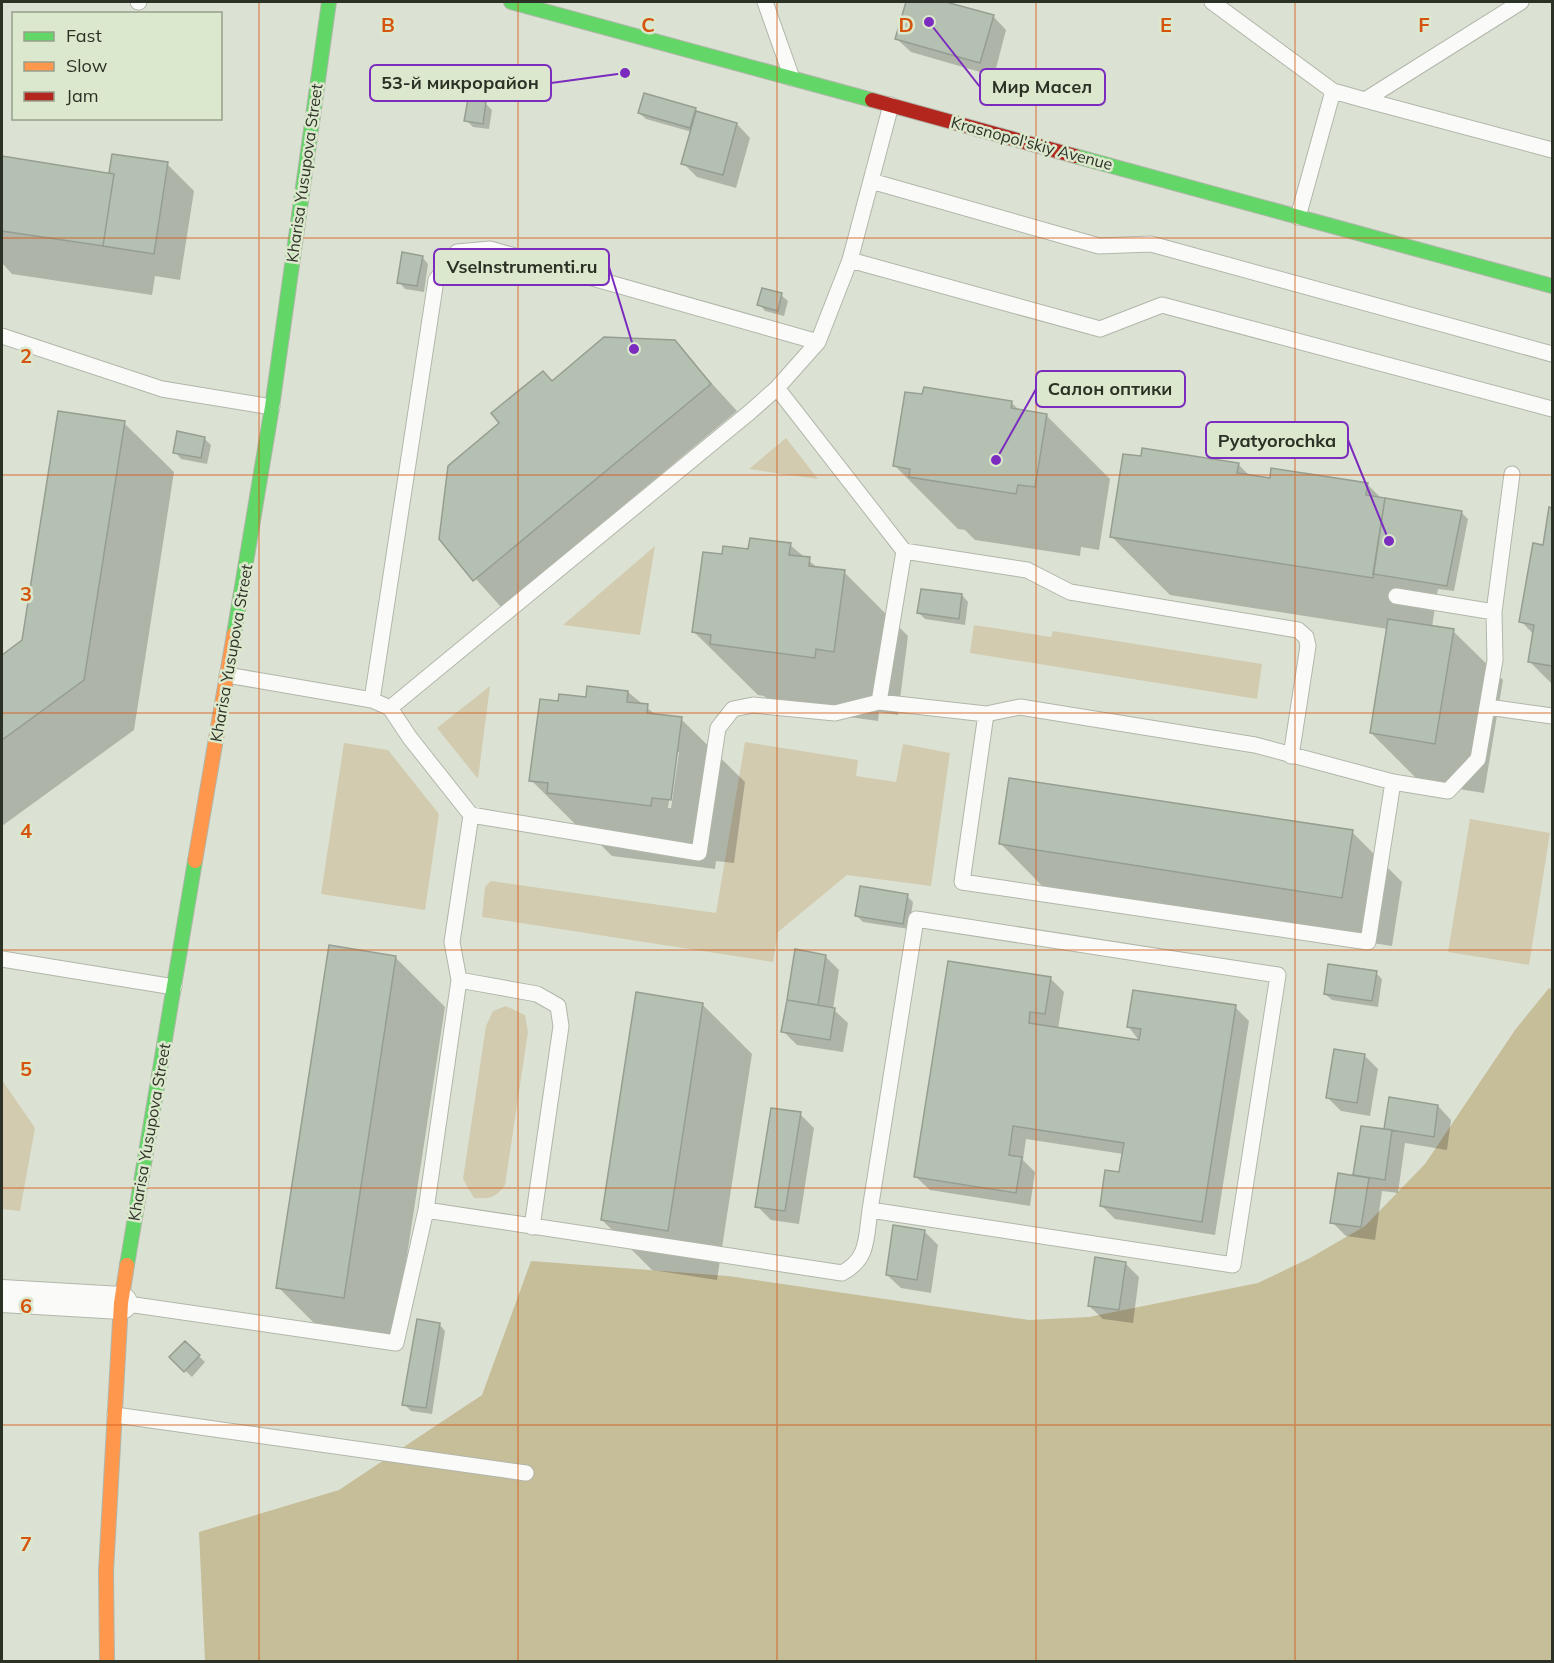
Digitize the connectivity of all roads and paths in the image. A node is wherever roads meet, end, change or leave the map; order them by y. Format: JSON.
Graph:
{"nodes":[{"id":1,"x":329,"y":2,"type":"edge"},
{"id":2,"x":511,"y":2,"type":"edge"},
{"id":3,"x":765,"y":2,"type":"edge"},
{"id":4,"x":1212,"y":2,"type":"edge"},
{"id":5,"x":1521,"y":2,"type":"edge"},
{"id":6,"x":792,"y":78,"type":"junction"},
{"id":7,"x":1333,"y":91,"type":"junction"},
{"id":8,"x":1365,"y":100,"type":"junction"},
{"id":9,"x":891,"y":105,"type":"junction"},
{"id":10,"x":1552,"y":150,"type":"edge"},
{"id":11,"x":871,"y":181,"type":"junction"},
{"id":12,"x":1298,"y":217,"type":"junction"},
{"id":13,"x":850,"y":260,"type":"junction"},
{"id":14,"x":1552,"y":286,"type":"edge"},
{"id":15,"x":2,"y":336,"type":"edge"},
{"id":16,"x":818,"y":342,"type":"junction"},
{"id":17,"x":1552,"y":354,"type":"edge"},
{"id":18,"x":777,"y":388,"type":"junction"},
{"id":19,"x":272,"y":407,"type":"junction"},
{"id":20,"x":1552,"y":409,"type":"edge"},
{"id":21,"x":1512,"y":474,"type":"dead end"},
{"id":22,"x":904,"y":551,"type":"junction"},
{"id":23,"x":1396,"y":596,"type":"dead end"},
{"id":24,"x":1494,"y":612,"type":"junction"},
{"id":25,"x":227,"y":675,"type":"junction"},
{"id":26,"x":372,"y":700,"type":"junction"},
{"id":27,"x":879,"y":702,"type":"junction"},
{"id":28,"x":1488,"y":707,"type":"junction"},
{"id":29,"x":390,"y":708,"type":"junction"},
{"id":30,"x":986,"y":714,"type":"junction"},
{"id":31,"x":1552,"y":716,"type":"edge"},
{"id":32,"x":1291,"y":756,"type":"junction"},
{"id":33,"x":1393,"y":782,"type":"junction"},
{"id":34,"x":471,"y":816,"type":"junction"},
{"id":35,"x":2,"y":959,"type":"edge"},
{"id":36,"x":459,"y":980,"type":"junction"},
{"id":37,"x":174,"y":987,"type":"junction"},
{"id":38,"x":426,"y":1210,"type":"junction"},
{"id":39,"x":870,"y":1210,"type":"junction"},
{"id":40,"x":532,"y":1227,"type":"junction"},
{"id":41,"x":2,"y":1296,"type":"edge"},
{"id":42,"x":121,"y":1303,"type":"junction"},
{"id":43,"x":115,"y":1415,"type":"junction"},
{"id":44,"x":526,"y":1473,"type":"dead end"},
{"id":45,"x":107,"y":1662,"type":"edge"}],
"edges":[{"from":1,"to":19,"type":"street","name":"Kharisa Yusupova Street"},
{"from":2,"to":6,"type":"street","name":"Krasnopol'skiy Avenue"},
{"from":3,"to":6,"type":"lane"},
{"from":4,"to":7,"type":"lane"},
{"from":5,"to":8,"type":"lane"},
{"from":6,"to":9,"type":"street","name":"Krasnopol'skiy Avenue"},
{"from":7,"to":8,"type":"lane"},
{"from":7,"to":12,"type":"lane"},
{"from":8,"to":10,"type":"lane"},
{"from":9,"to":11,"type":"lane"},
{"from":9,"to":12,"type":"street","name":"Krasnopol'skiy Avenue"},
{"from":11,"to":13,"type":"lane"},
{"from":11,"to":17,"type":"lane"},
{"from":12,"to":14,"type":"street","name":"Krasnopol'skiy Avenue"},
{"from":13,"to":16,"type":"lane"},
{"from":13,"to":20,"type":"lane"},
{"from":15,"to":19,"type":"lane"},
{"from":16,"to":18,"type":"lane"},
{"from":16,"to":26,"type":"lane"},
{"from":18,"to":22,"type":"lane"},
{"from":18,"to":29,"type":"lane"},
{"from":19,"to":25,"type":"street","name":"Kharisa Yusupova Street"},
{"from":21,"to":24,"type":"lane"},
{"from":22,"to":27,"type":"lane"},
{"from":22,"to":32,"type":"lane"},
{"from":23,"to":24,"type":"lane"},
{"from":24,"to":28,"type":"lane"},
{"from":25,"to":26,"type":"lane"},
{"from":25,"to":37,"type":"street","name":"Kharisa Yusupova Street"},
{"from":26,"to":29,"type":"lane"},
{"from":27,"to":30,"type":"lane"},
{"from":27,"to":34,"type":"lane"},
{"from":28,"to":31,"type":"lane"},
{"from":28,"to":33,"type":"lane"},
{"from":29,"to":34,"type":"lane"},
{"from":30,"to":32,"type":"lane"},
{"from":30,"to":33,"type":"lane"},
{"from":32,"to":33,"type":"lane"},
{"from":34,"to":36,"type":"lane"},
{"from":35,"to":37,"type":"lane"},
{"from":36,"to":38,"type":"lane"},
{"from":36,"to":40,"type":"lane"},
{"from":37,"to":42,"type":"street","name":"Kharisa Yusupova Street"},
{"from":38,"to":40,"type":"lane"},
{"from":38,"to":42,"type":"lane"},
{"from":39,"to":39,"type":"lane"},
{"from":39,"to":40,"type":"lane"},
{"from":41,"to":42,"type":"street"},
{"from":42,"to":43,"type":"street","name":"Kharisa Yusupova Street"},
{"from":43,"to":44,"type":"lane"},
{"from":43,"to":45,"type":"street","name":"Kharisa Yusupova Street"}]}
